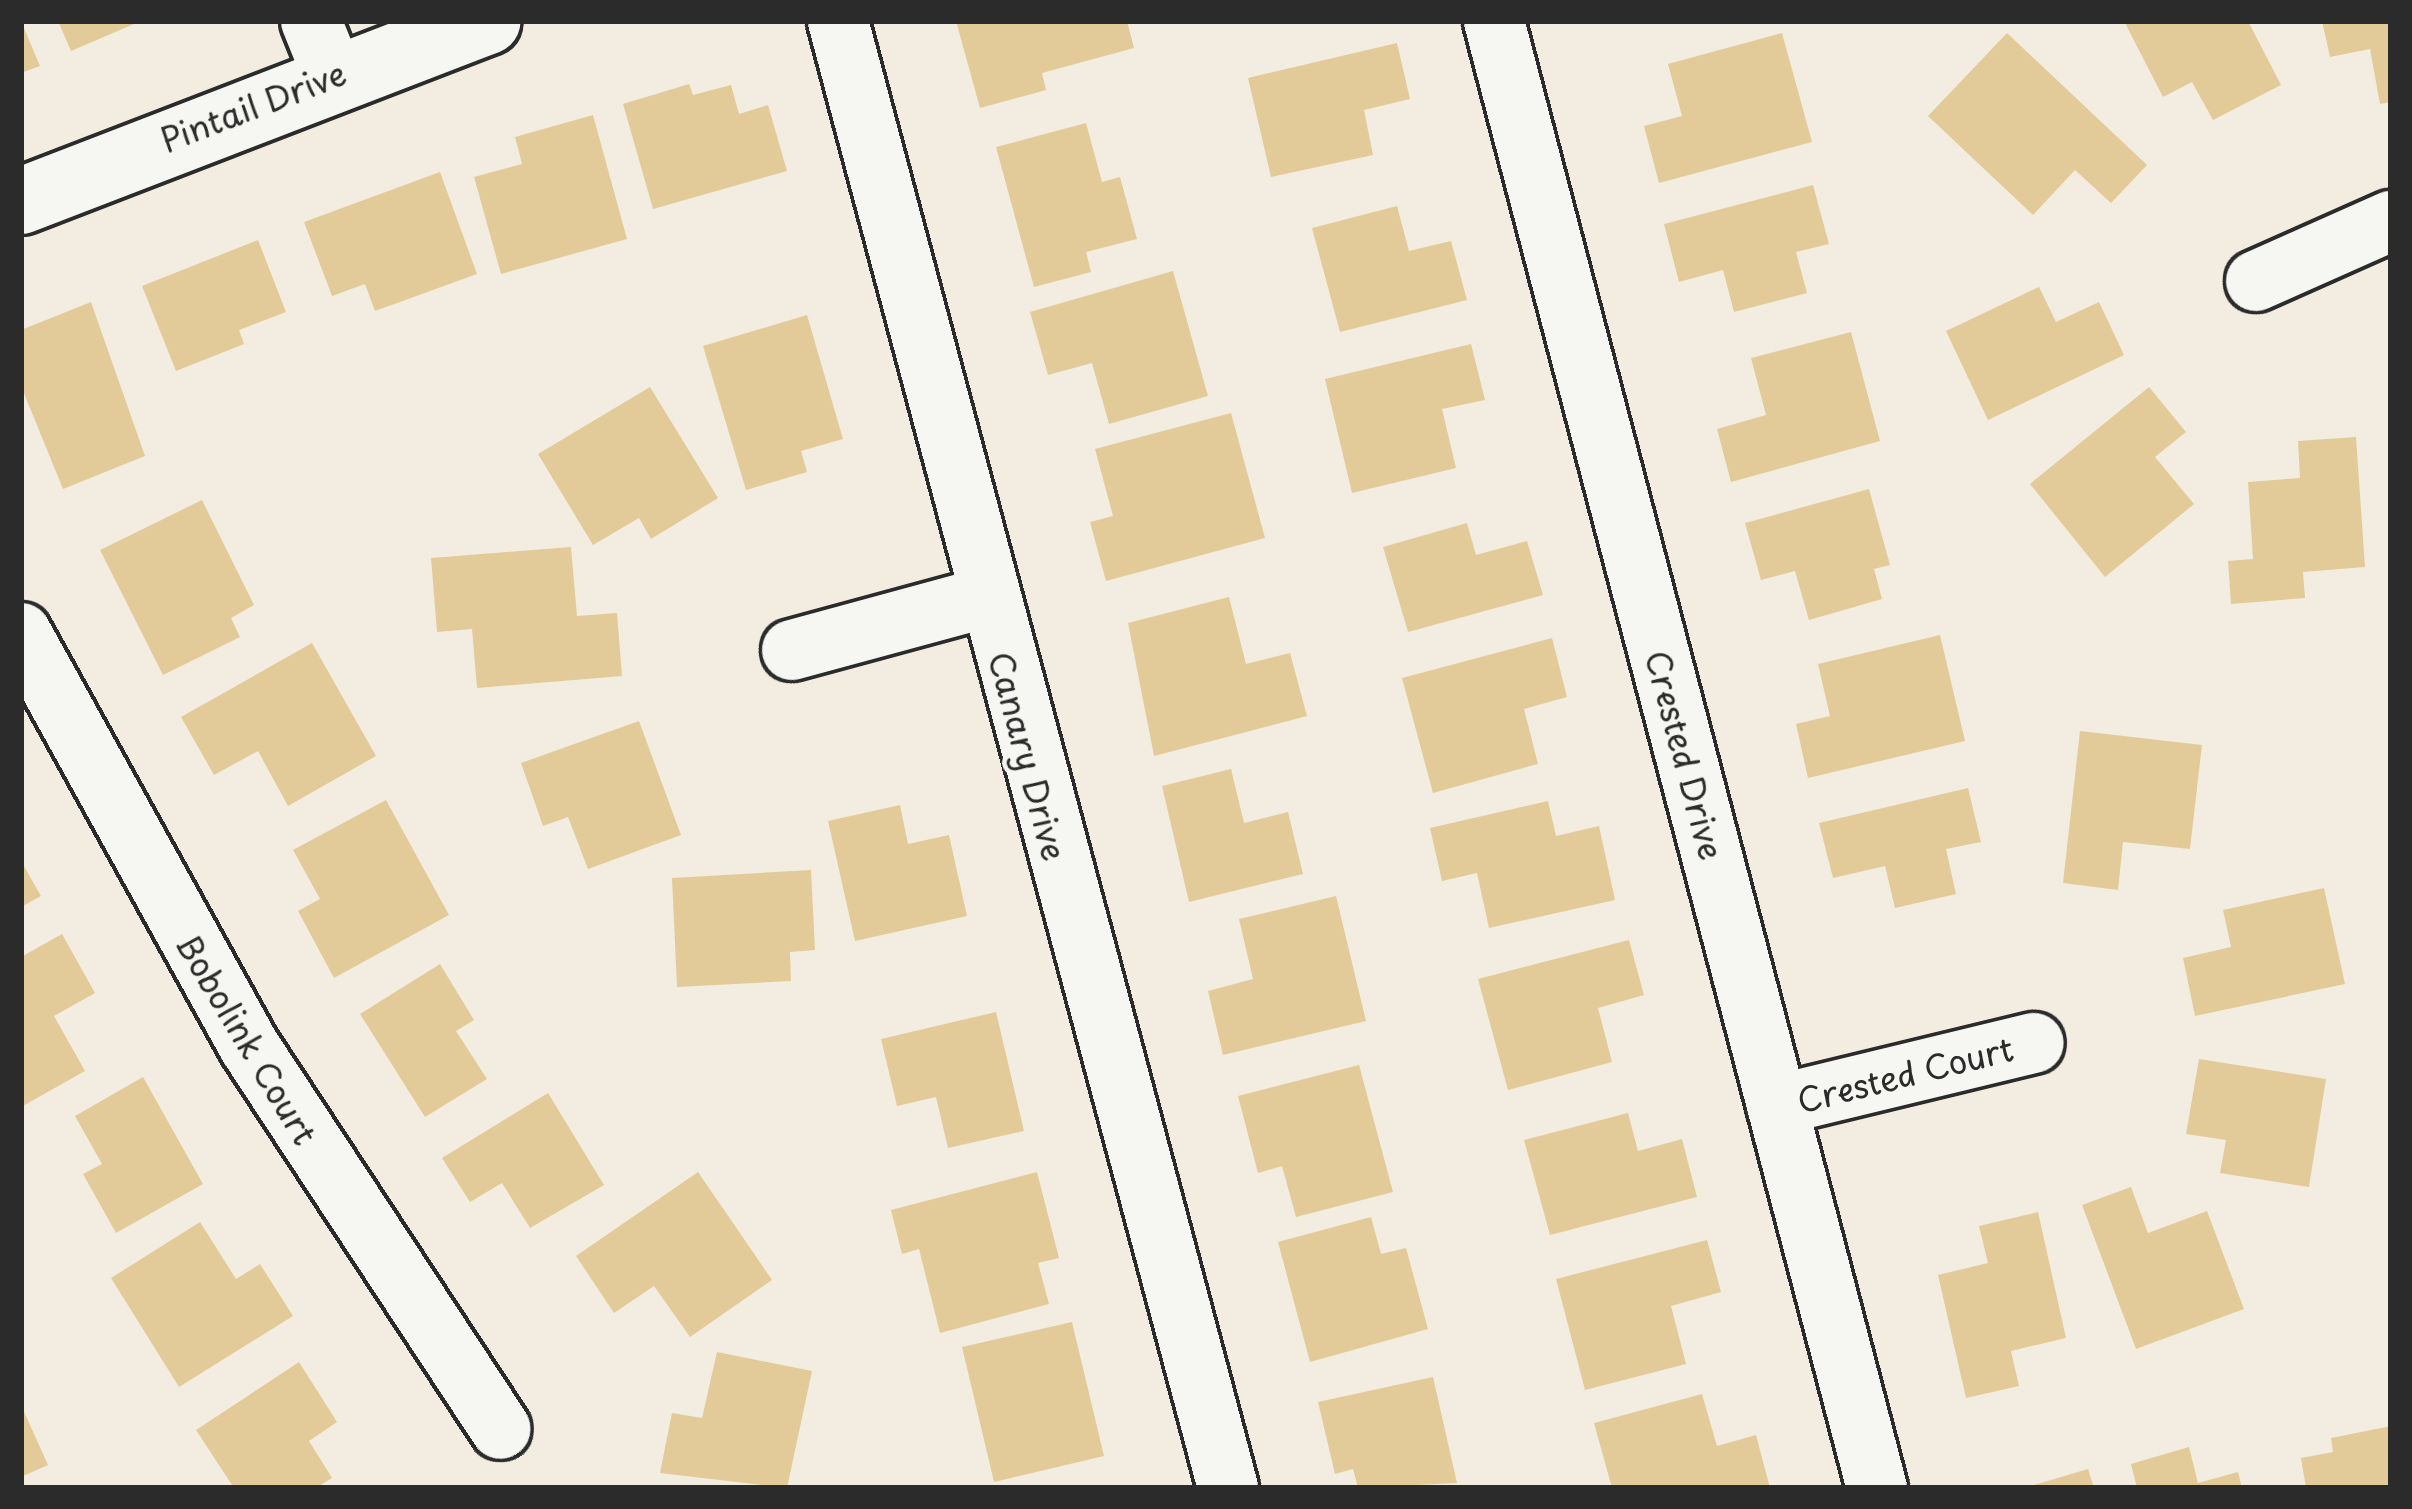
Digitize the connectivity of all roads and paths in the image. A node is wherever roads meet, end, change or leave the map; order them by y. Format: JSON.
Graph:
{"nodes":[{"id":1,"x":488,"y":21,"type":"edge"},
{"id":2,"x":838,"y":21,"type":"edge"},
{"id":3,"x":1494,"y":21,"type":"edge"},
{"id":4,"x":321,"y":47,"type":"edge"},
{"id":5,"x":21,"y":201,"type":"edge"},
{"id":6,"x":2391,"y":221,"type":"edge"},
{"id":7,"x":2256,"y":281,"type":"dead end"},
{"id":8,"x":984,"y":598,"type":"junction"},
{"id":9,"x":21,"y":633,"type":"edge"},
{"id":10,"x":792,"y":650,"type":"dead end"},
{"id":11,"x":2034,"y":1043,"type":"dead end"},
{"id":12,"x":1777,"y":1105,"type":"junction"},
{"id":13,"x":501,"y":1429,"type":"dead end"},
{"id":14,"x":1228,"y":1488,"type":"edge"},
{"id":15,"x":1877,"y":1488,"type":"edge"}],
"edges":[{"from":1,"to":4,"type":"street","name":"Pintail Drive"},
{"from":2,"to":8,"type":"street","name":"Canary Drive"},
{"from":3,"to":12,"type":"street","name":"Crested Drive"},
{"from":4,"to":5,"type":"street","name":"Pintail Drive"},
{"from":6,"to":7,"type":"street"},
{"from":8,"to":10,"type":"street"},
{"from":8,"to":14,"type":"street","name":"Canary Drive"},
{"from":9,"to":13,"type":"street","name":"Bobolink Court"},
{"from":11,"to":12,"type":"street","name":"Crested Court"},
{"from":12,"to":15,"type":"street","name":"Crested Drive"}]}
